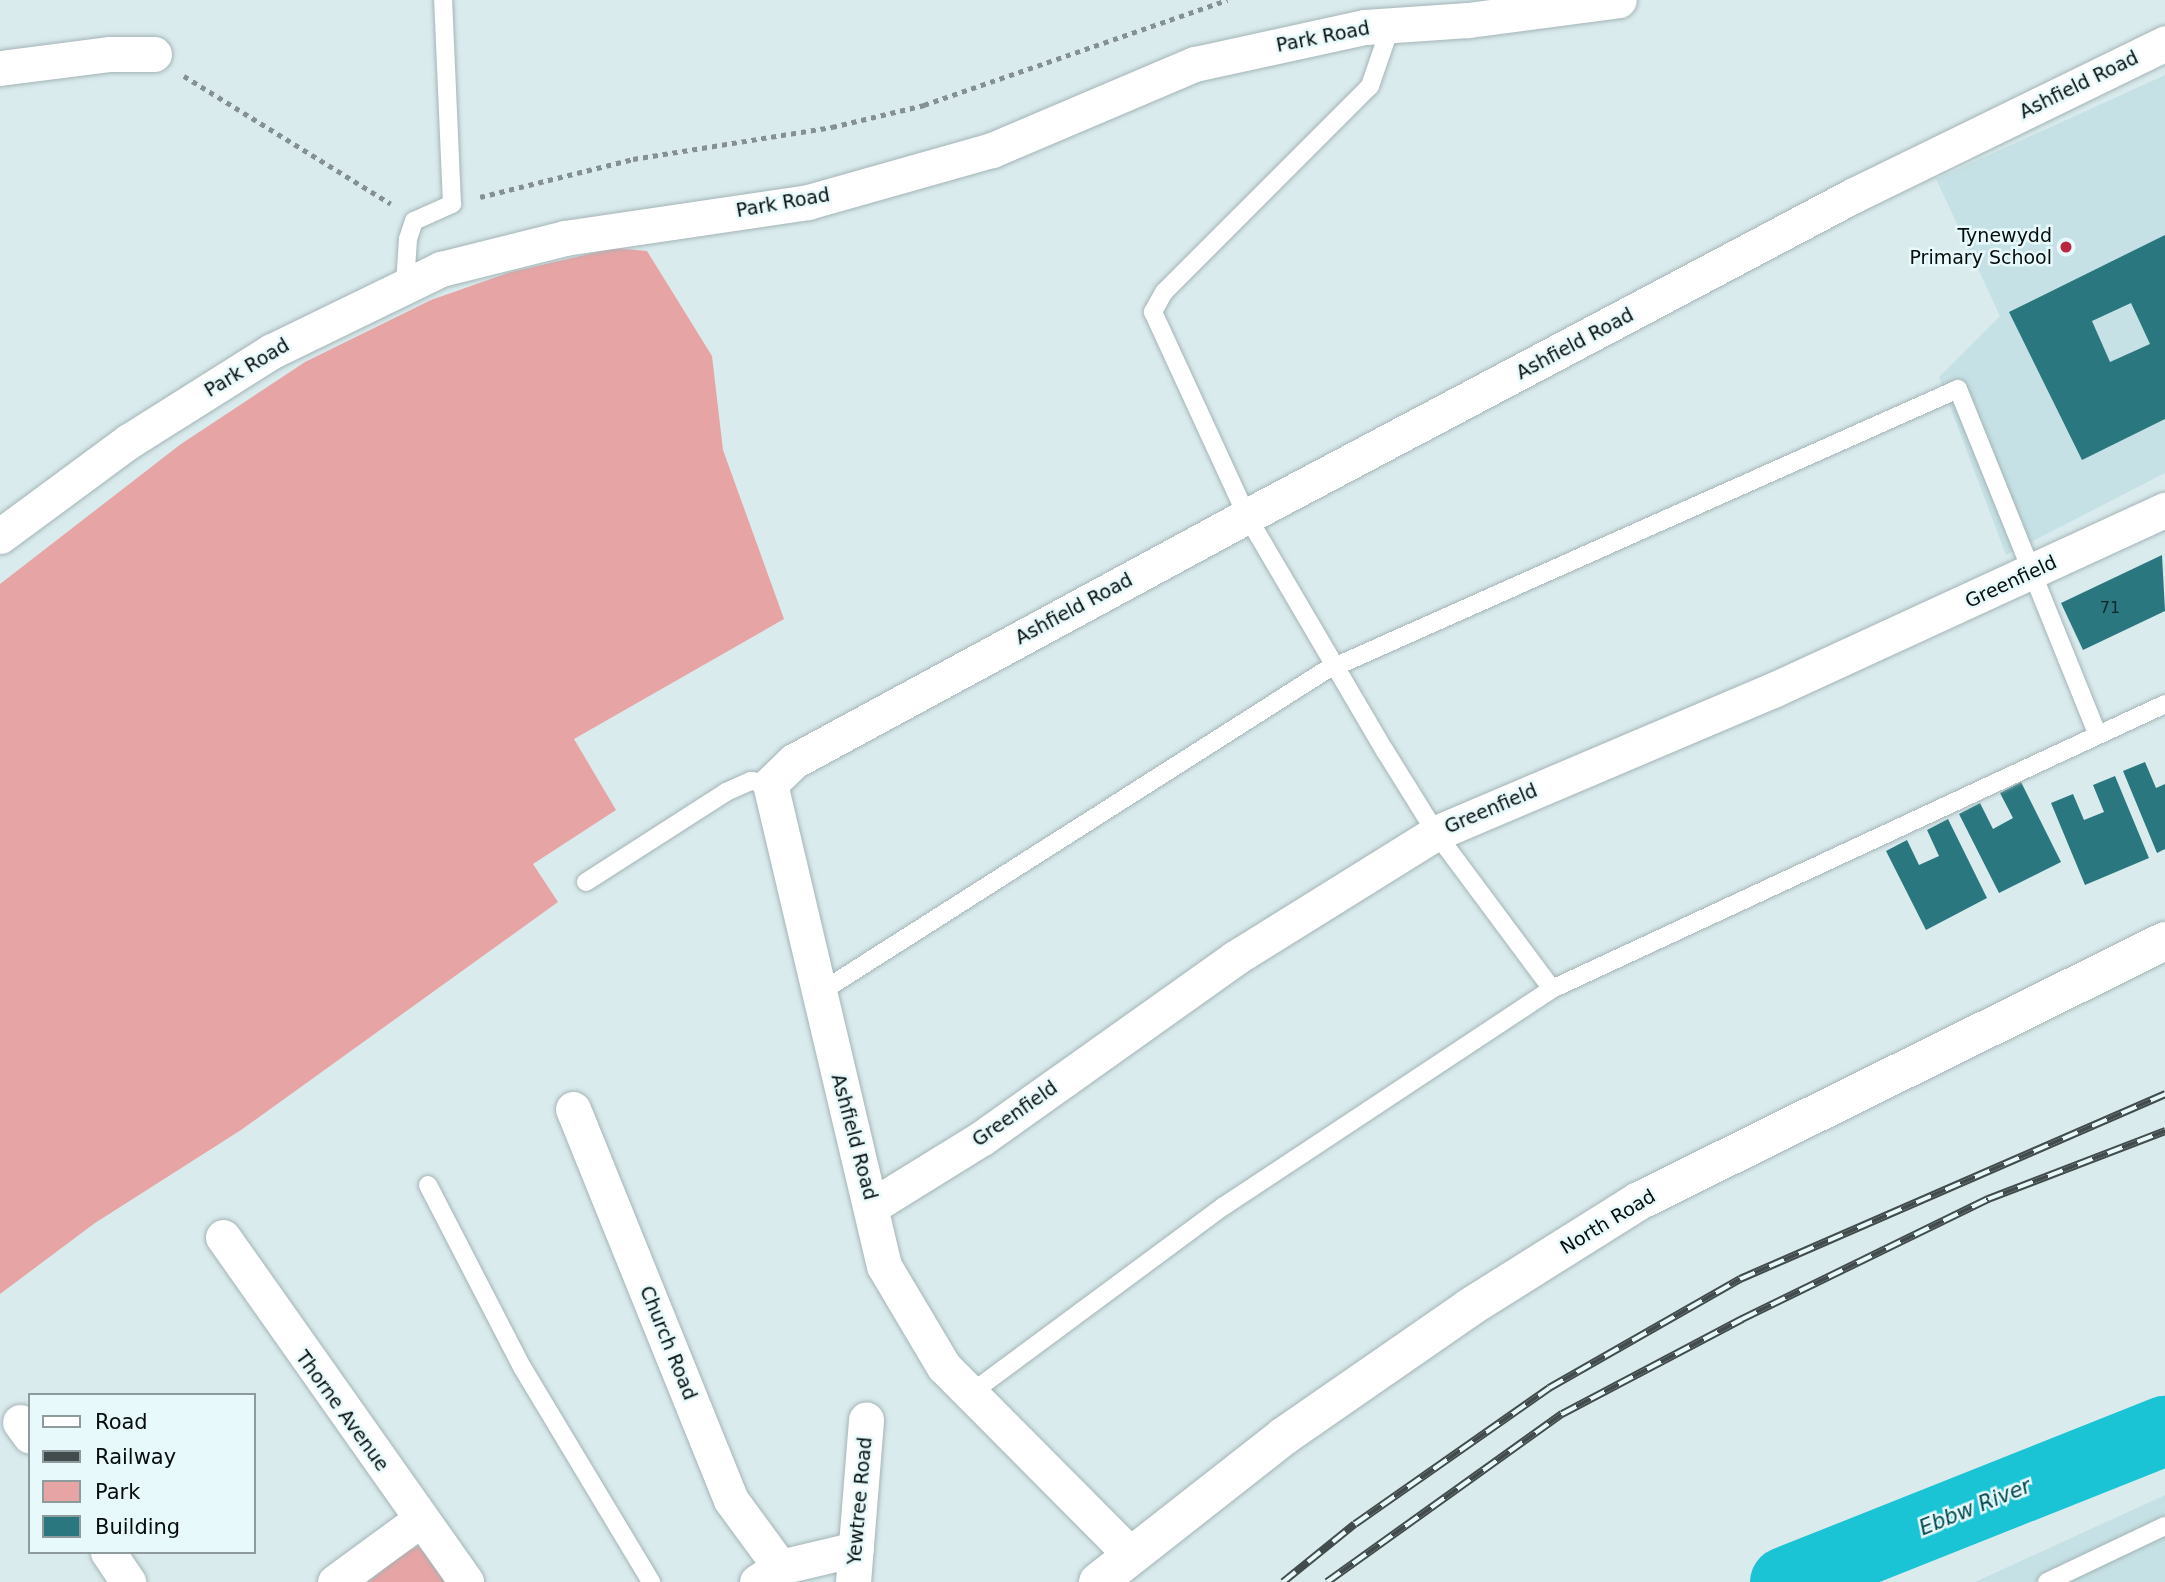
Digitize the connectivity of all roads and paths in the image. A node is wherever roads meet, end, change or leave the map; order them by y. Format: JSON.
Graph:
{"nodes":[{"id":1,"x":443,"y":0,"type":"edge"},
{"id":2,"x":1227,"y":0,"type":"edge"},
{"id":3,"x":1619,"y":0,"type":"edge"},
{"id":4,"x":1391,"y":25,"type":"junction"},
{"id":5,"x":2165,"y":43,"type":"edge"},
{"id":6,"x":154,"y":54,"type":"joint"},
{"id":7,"x":0,"y":68,"type":"edge"},
{"id":8,"x":452,"y":204,"type":"junction"},
{"id":9,"x":414,"y":221,"type":"junction"},
{"id":10,"x":405,"y":284,"type":"junction"},
{"id":11,"x":2165,"y":510,"type":"edge"},
{"id":12,"x":1247,"y":516,"type":"junction"},
{"id":13,"x":0,"y":536,"type":"edge"},
{"id":14,"x":2031,"y":574,"type":"junction"},
{"id":15,"x":1336,"y":667,"type":"junction"},
{"id":16,"x":2165,"y":704,"type":"edge"},
{"id":17,"x":2097,"y":733,"type":"junction"},
{"id":18,"x":770,"y":784,"type":"junction"},
{"id":19,"x":1436,"y":833,"type":"junction"},
{"id":20,"x":586,"y":882,"type":"dead end"},
{"id":21,"x":2165,"y":941,"type":"edge"},
{"id":22,"x":1552,"y":989,"type":"junction"},
{"id":23,"x":816,"y":995,"type":"junction"},
{"id":24,"x":573,"y":1109,"type":"dead end"},
{"id":25,"x":428,"y":1185,"type":"dead end"},
{"id":26,"x":872,"y":1206,"type":"junction"},
{"id":27,"x":223,"y":1237,"type":"dead end"},
{"id":28,"x":971,"y":1393,"type":"junction"},
{"id":29,"x":866,"y":1420,"type":"dead end"},
{"id":30,"x":421,"y":1520,"type":"junction"},
{"id":31,"x":2165,"y":1526,"type":"edge"},
{"id":32,"x":109,"y":1554,"type":"edge"},
{"id":33,"x":1131,"y":1555,"type":"junction"},
{"id":34,"x":854,"y":1566,"type":"edge"},
{"id":35,"x":769,"y":1575,"type":"edge"},
{"id":36,"x":128,"y":1582,"type":"edge"},
{"id":37,"x":335,"y":1582,"type":"edge"},
{"id":38,"x":466,"y":1582,"type":"edge"},
{"id":39,"x":651,"y":1582,"type":"edge"},
{"id":40,"x":1098,"y":1582,"type":"edge"},
{"id":41,"x":2046,"y":1582,"type":"edge"}],
"edges":[{"from":1,"to":8,"type":"lane"},
{"from":2,"to":8,"type":"path"},
{"from":3,"to":4,"type":"street","name":"Park Road"},
{"from":4,"to":10,"type":"street","name":"Park Road"},
{"from":4,"to":12,"type":"lane"},
{"from":5,"to":12,"type":"street","name":"Ashfield Road"},
{"from":6,"to":7,"type":"street"},
{"from":6,"to":9,"type":"path"},
{"from":8,"to":9,"type":"lane"},
{"from":9,"to":10,"type":"lane"},
{"from":10,"to":13,"type":"street","name":"Park Road"},
{"from":11,"to":14,"type":"street","name":"Greenfield"},
{"from":12,"to":15,"type":"lane"},
{"from":12,"to":18,"type":"street","name":"Ashfield Road"},
{"from":14,"to":15,"type":"lane"},
{"from":14,"to":17,"type":"lane"},
{"from":14,"to":19,"type":"street","name":"Greenfield"},
{"from":15,"to":19,"type":"lane"},
{"from":15,"to":23,"type":"lane"},
{"from":16,"to":17,"type":"lane"},
{"from":17,"to":22,"type":"lane"},
{"from":18,"to":20,"type":"lane"},
{"from":18,"to":23,"type":"street","name":"Ashfield Road"},
{"from":19,"to":22,"type":"lane"},
{"from":19,"to":26,"type":"street","name":"Greenfield"},
{"from":21,"to":33,"type":"street","name":"North Road"},
{"from":22,"to":28,"type":"lane"},
{"from":23,"to":26,"type":"street","name":"Ashfield Road"},
{"from":24,"to":35,"type":"street","name":"Church Road"},
{"from":25,"to":39,"type":"lane"},
{"from":26,"to":28,"type":"street","name":"Ashfield Road"},
{"from":27,"to":30,"type":"street","name":"Thorne Avenue"},
{"from":28,"to":33,"type":"street","name":"Ashfield Road"},
{"from":29,"to":34,"type":"street","name":"Yewtree Road"},
{"from":30,"to":37,"type":"street"},
{"from":30,"to":38,"type":"street","name":"Thorne Avenue"},
{"from":31,"to":41,"type":"lane"},
{"from":32,"to":36,"type":"street"},
{"from":33,"to":40,"type":"street","name":"North Road"},
{"from":34,"to":35,"type":"street"}]}
